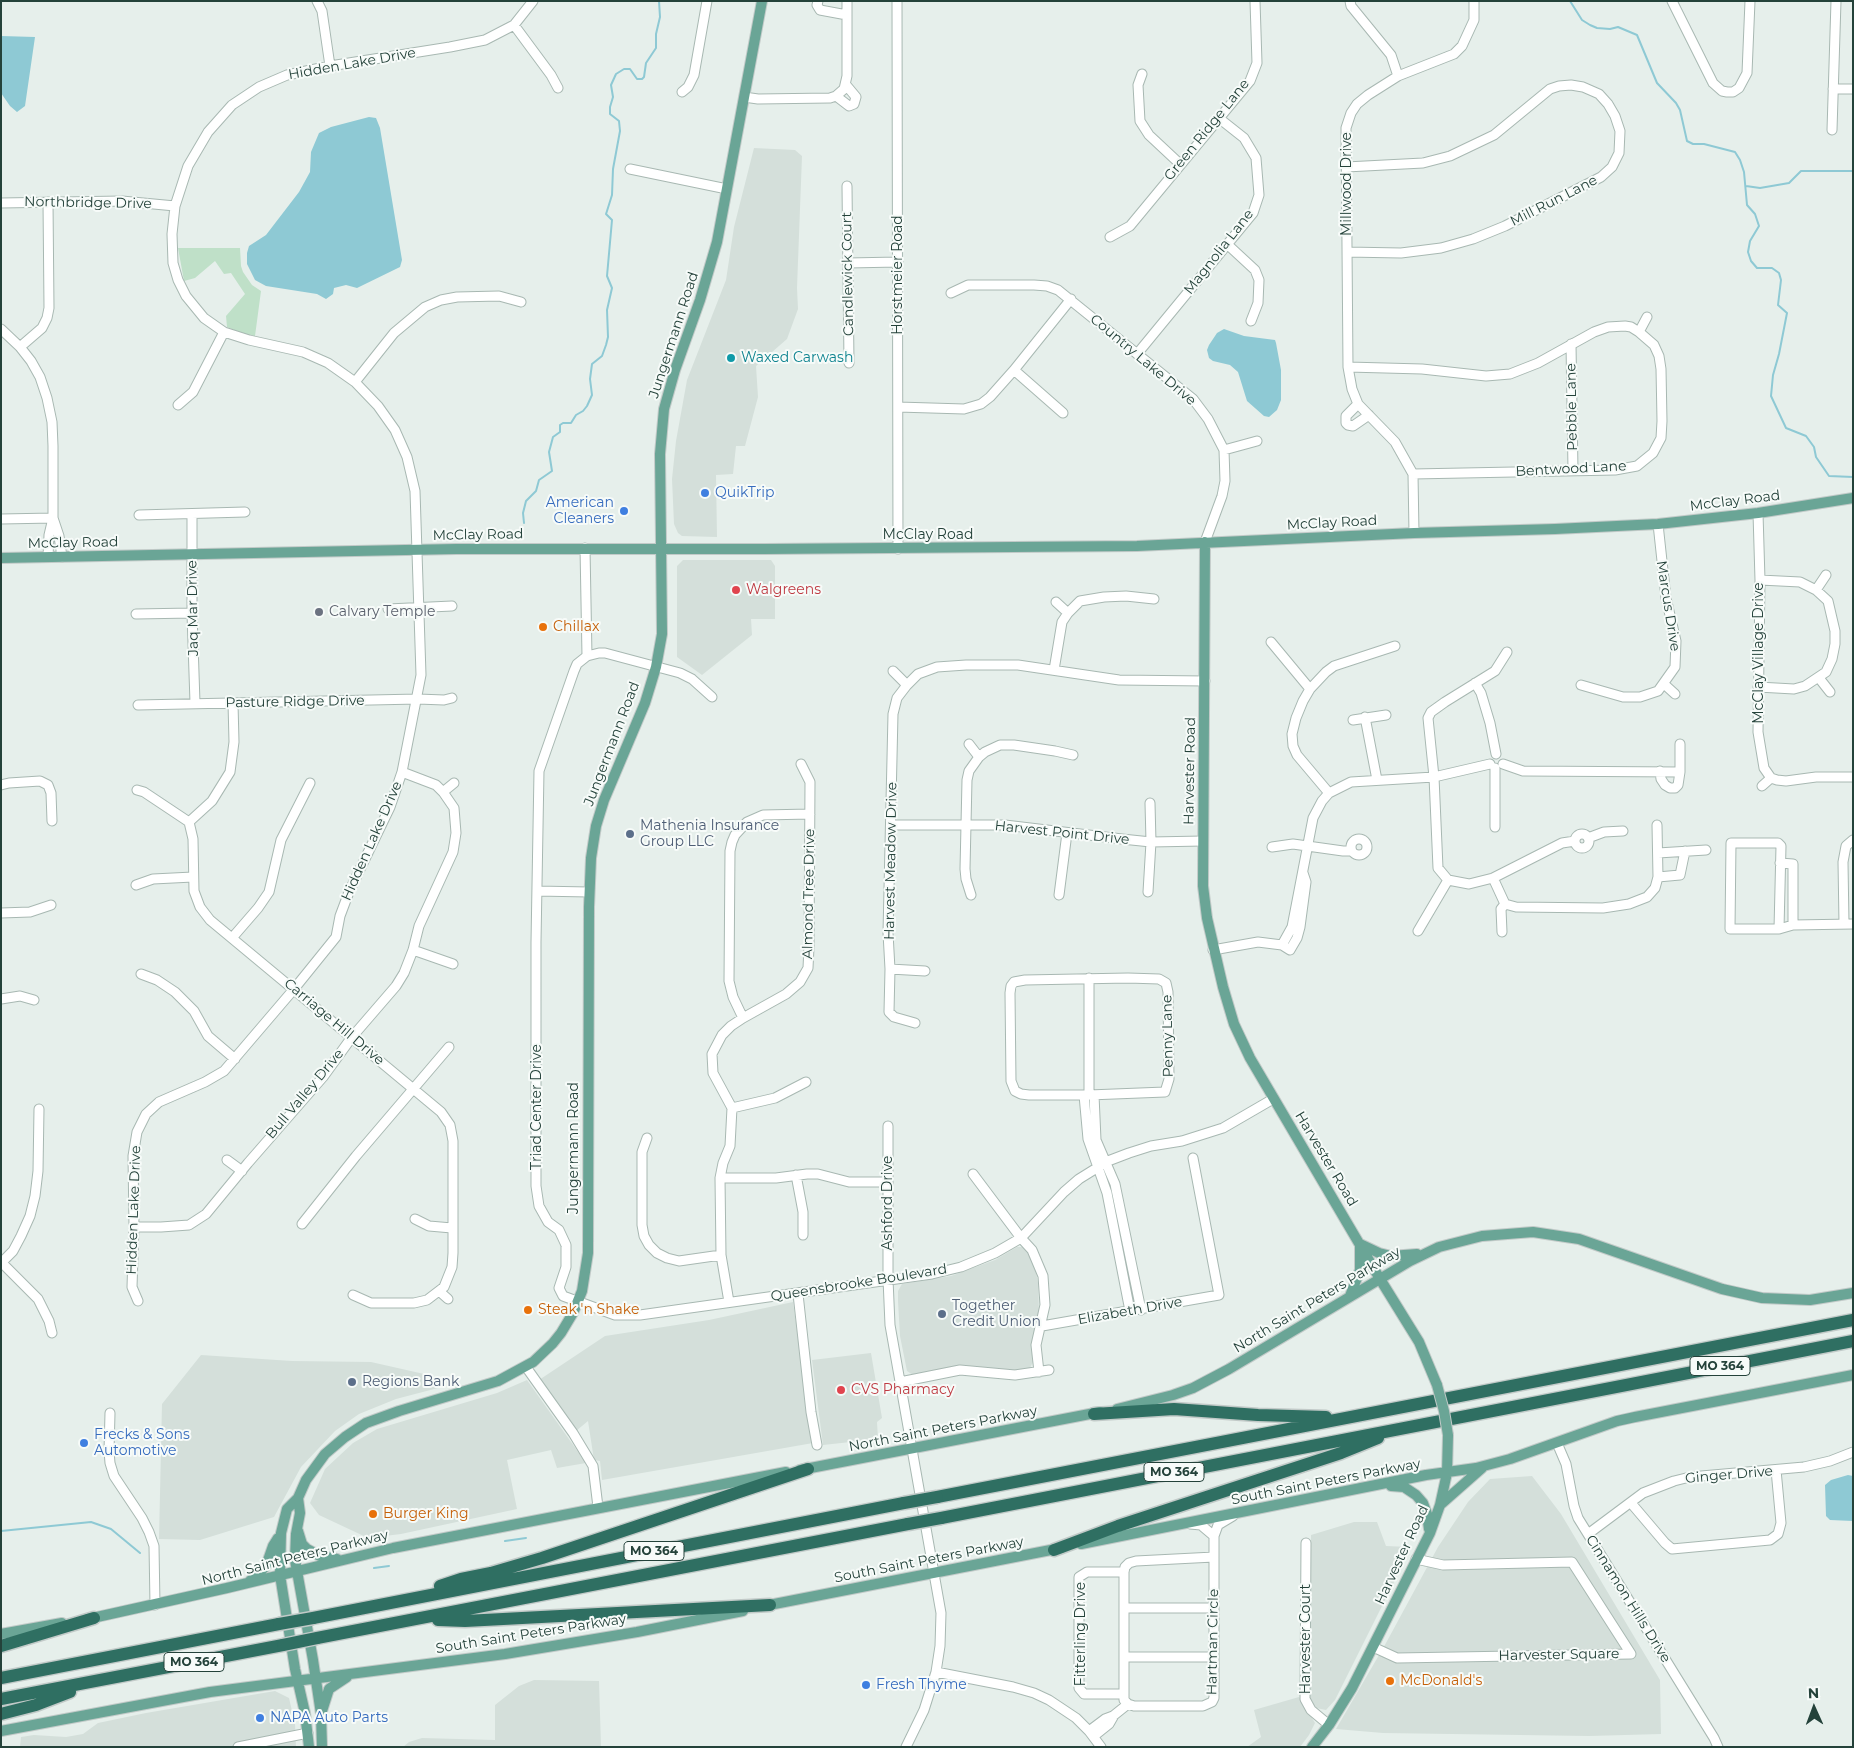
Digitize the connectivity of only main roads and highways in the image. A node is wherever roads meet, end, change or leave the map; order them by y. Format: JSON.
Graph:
{"nodes":[{"id":1,"x":762,"y":1,"type":"edge"},
{"id":2,"x":1853,"y":498,"type":"edge"},
{"id":3,"x":1205,"y":542,"type":"junction"},
{"id":4,"x":662,"y":548,"type":"junction"},
{"id":5,"x":1,"y":558,"type":"edge"},
{"id":6,"x":1360,"y":1244,"type":"junction"},
{"id":7,"x":1423,"y":1254,"type":"junction"},
{"id":8,"x":1380,"y":1279,"type":"junction"},
{"id":9,"x":1853,"y":1293,"type":"edge"},
{"id":10,"x":1350,"y":1296,"type":"junction"},
{"id":11,"x":1853,"y":1320,"type":"edge"},
{"id":12,"x":1853,"y":1341,"type":"edge"},
{"id":13,"x":1853,"y":1375,"type":"edge"},
{"id":14,"x":1094,"y":1414,"type":"junction"},
{"id":15,"x":1353,"y":1417,"type":"junction"},
{"id":16,"x":1407,"y":1427,"type":"junction"},
{"id":17,"x":1484,"y":1466,"type":"junction"},
{"id":18,"x":808,"y":1469,"type":"junction"},
{"id":19,"x":1447,"y":1473,"type":"junction"},
{"id":20,"x":1381,"y":1485,"type":"junction"},
{"id":21,"x":298,"y":1498,"type":"junction"},
{"id":22,"x":1440,"y":1505,"type":"junction"},
{"id":23,"x":297,"y":1526,"type":"junction"},
{"id":24,"x":281,"y":1533,"type":"junction"},
{"id":25,"x":1430,"y":1533,"type":"junction"},
{"id":26,"x":1054,"y":1550,"type":"junction"},
{"id":27,"x":343,"y":1560,"type":"junction"},
{"id":28,"x":297,"y":1571,"type":"junction"},
{"id":29,"x":280,"y":1575,"type":"junction"},
{"id":30,"x":247,"y":1583,"type":"junction"},
{"id":31,"x":403,"y":1600,"type":"junction"},
{"id":32,"x":770,"y":1605,"type":"junction"},
{"id":33,"x":94,"y":1618,"type":"junction"},
{"id":34,"x":416,"y":1619,"type":"junction"},
{"id":35,"x":1,"y":1634,"type":"edge"},
{"id":36,"x":1,"y":1646,"type":"edge"},
{"id":37,"x":352,"y":1674,"type":"junction"},
{"id":38,"x":1,"y":1678,"type":"edge"},
{"id":39,"x":316,"y":1678,"type":"junction"},
{"id":40,"x":106,"y":1679,"type":"junction"},
{"id":41,"x":298,"y":1680,"type":"junction"},
{"id":42,"x":1,"y":1699,"type":"edge"},
{"id":43,"x":1,"y":1714,"type":"edge"},
{"id":44,"x":321,"y":1714,"type":"junction"},
{"id":45,"x":1,"y":1732,"type":"edge"},
{"id":46,"x":309,"y":1747,"type":"edge"},
{"id":47,"x":322,"y":1747,"type":"edge"},
{"id":48,"x":1312,"y":1747,"type":"edge"}],
"edges":[{"from":1,"to":4,"type":"main road","name":"Jungermann Road"},
{"from":2,"to":3,"type":"main road","name":"McClay Road"},
{"from":3,"to":4,"type":"main road","name":"McClay Road"},
{"from":3,"to":6,"type":"main road","name":"Harvester Road"},
{"from":4,"to":5,"type":"main road","name":"McClay Road"},
{"from":4,"to":21,"type":"main road","name":"Jungermann Road"},
{"from":6,"to":7,"type":"main road"},
{"from":6,"to":8,"type":"main road","name":"Harvester Road"},
{"from":6,"to":10,"type":"main road"},
{"from":7,"to":8,"type":"main road","name":"North Saint Peters Parkway"},
{"from":7,"to":9,"type":"main road","name":"North Saint Peters Parkway"},
{"from":8,"to":10,"type":"main road","name":"North Saint Peters Parkway"},
{"from":8,"to":19,"type":"main road","name":"Harvester Road","bridge":true},
{"from":10,"to":14,"type":"main road","name":"North Saint Peters Parkway"},
{"from":11,"to":15,"type":"highway","number":"MO 364"},
{"from":12,"to":16,"type":"highway","number":"MO 364"},
{"from":13,"to":17,"type":"main road","name":"South Saint Peters Parkway"},
{"from":14,"to":15,"type":"highway"},
{"from":14,"to":18,"type":"main road","name":"North Saint Peters Parkway"},
{"from":15,"to":31,"type":"highway","number":"MO 364","bridge":true},
{"from":16,"to":26,"type":"highway"},
{"from":16,"to":34,"type":"highway","number":"MO 364","bridge":true},
{"from":17,"to":19,"type":"main road","name":"South Saint Peters Parkway"},
{"from":17,"to":22,"type":"main road"},
{"from":18,"to":27,"type":"main road","name":"North Saint Peters Parkway"},
{"from":18,"to":31,"type":"highway"},
{"from":19,"to":20,"type":"main road","name":"South Saint Peters Parkway"},
{"from":19,"to":22,"type":"main road","name":"Harvester Road"},
{"from":20,"to":25,"type":"main road"},
{"from":20,"to":26,"type":"main road","name":"South Saint Peters Parkway"},
{"from":21,"to":23,"type":"main road","name":"Jungermann Road"},
{"from":21,"to":24,"type":"main road","name":"Jungermann Road"},
{"from":22,"to":25,"type":"main road","name":"Harvester Road"},
{"from":23,"to":27,"type":"main road"},
{"from":23,"to":28,"type":"main road","name":"Jungermann Road"},
{"from":24,"to":29,"type":"main road","name":"Jungermann Road"},
{"from":24,"to":30,"type":"main road"},
{"from":25,"to":48,"type":"main road","name":"Harvester Road"},
{"from":26,"to":32,"type":"main road","name":"South Saint Peters Parkway"},
{"from":27,"to":28,"type":"main road","name":"North Saint Peters Parkway"},
{"from":28,"to":29,"type":"main road","name":"North Saint Peters Parkway"},
{"from":28,"to":39,"type":"main road","name":"Jungermann Road"},
{"from":29,"to":30,"type":"main road","name":"North Saint Peters Parkway"},
{"from":29,"to":41,"type":"main road","name":"Jungermann Road"},
{"from":30,"to":33,"type":"main road","name":"North Saint Peters Parkway"},
{"from":31,"to":38,"type":"highway","number":"MO 364","bridge":true},
{"from":32,"to":34,"type":"highway"},
{"from":32,"to":37,"type":"main road","name":"South Saint Peters Parkway"},
{"from":33,"to":35,"type":"main road","name":"North Saint Peters Parkway"},
{"from":33,"to":36,"type":"highway"},
{"from":34,"to":40,"type":"highway","number":"MO 364","bridge":true},
{"from":37,"to":39,"type":"main road","name":"South Saint Peters Parkway"},
{"from":37,"to":44,"type":"main road"},
{"from":39,"to":41,"type":"main road","name":"South Saint Peters Parkway"},
{"from":39,"to":44,"type":"main road","name":"Jungermann Road"},
{"from":40,"to":42,"type":"highway","number":"MO 364"},
{"from":40,"to":43,"type":"highway"},
{"from":41,"to":45,"type":"main road","name":"South Saint Peters Parkway"},
{"from":41,"to":46,"type":"main road","name":"Jungermann Road"},
{"from":44,"to":47,"type":"main road","name":"Jungermann Road"}]}
